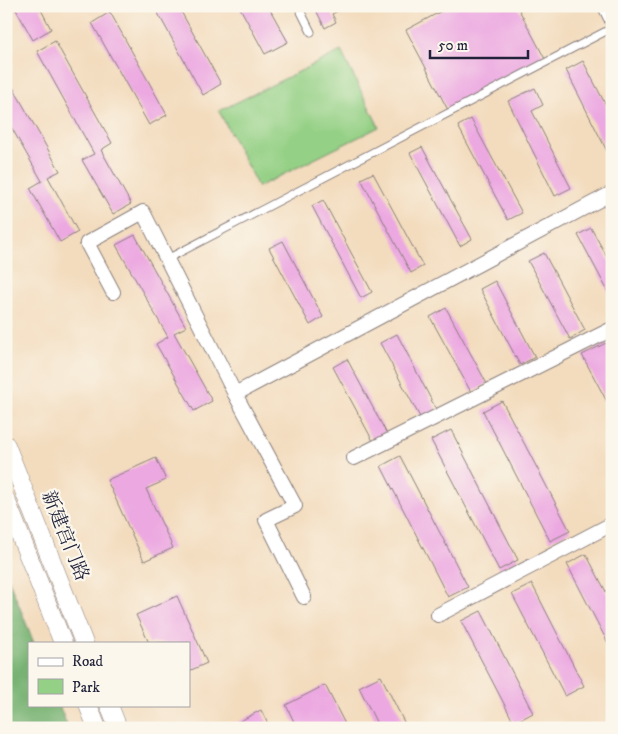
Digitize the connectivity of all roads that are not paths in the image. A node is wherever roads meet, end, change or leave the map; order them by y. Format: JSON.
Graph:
{"nodes":[{"id":1,"x":298,"y":6,"type":"edge"},
{"id":2,"x":601,"y":6,"type":"edge"},
{"id":3,"x":612,"y":28,"type":"edge"},
{"id":4,"x":311,"y":32,"type":"dead end"},
{"id":5,"x":612,"y":193,"type":"edge"},
{"id":6,"x":167,"y":259,"type":"junction"},
{"id":7,"x":114,"y":292,"type":"dead end"},
{"id":8,"x":612,"y":329,"type":"edge"},
{"id":9,"x":235,"y":394,"type":"junction"},
{"id":10,"x":6,"y":445,"type":"edge"},
{"id":11,"x":354,"y":458,"type":"dead end"},
{"id":12,"x":6,"y":500,"type":"edge"},
{"id":13,"x":612,"y":524,"type":"edge"},
{"id":14,"x":304,"y":597,"type":"dead end"},
{"id":15,"x":438,"y":614,"type":"dead end"},
{"id":16,"x":63,"y":642,"type":"edge"},
{"id":17,"x":84,"y":642,"type":"edge"},
{"id":18,"x":88,"y":706,"type":"edge"},
{"id":19,"x":109,"y":706,"type":"edge"},
{"id":20,"x":97,"y":728,"type":"edge"},
{"id":21,"x":118,"y":728,"type":"edge"}],
"edges":[{"from":1,"to":4,"type":"lane"},
{"from":2,"to":3,"type":"lane"},
{"from":3,"to":6,"type":"lane"},
{"from":5,"to":9,"type":"street"},
{"from":6,"to":7,"type":"street"},
{"from":6,"to":9,"type":"street"},
{"from":8,"to":11,"type":"street"},
{"from":9,"to":14,"type":"street"},
{"from":10,"to":17,"type":"street","name":"新建宫门路"},
{"from":12,"to":16,"type":"street"},
{"from":13,"to":15,"type":"street"},
{"from":18,"to":20,"type":"street"},
{"from":19,"to":21,"type":"street"}]}
